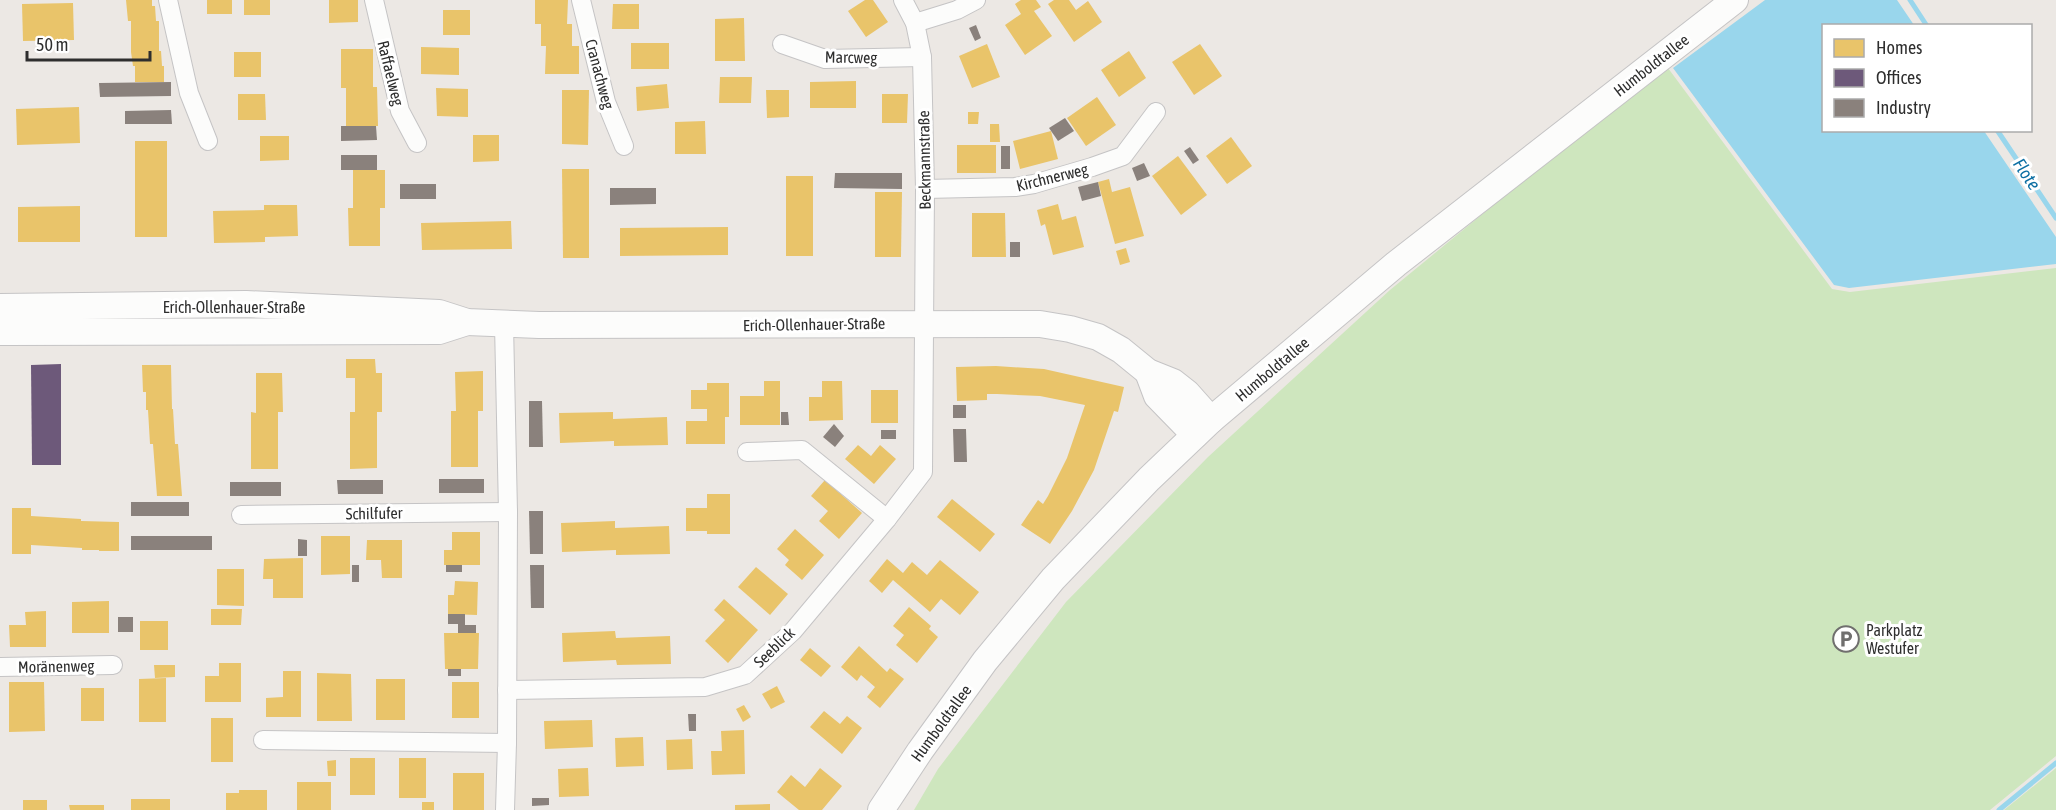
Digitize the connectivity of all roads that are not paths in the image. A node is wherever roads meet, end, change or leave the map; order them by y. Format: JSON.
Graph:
{"nodes":[{"id":1,"x":168,"y":0,"type":"edge"},
{"id":2,"x":374,"y":0,"type":"edge"},
{"id":3,"x":581,"y":0,"type":"edge"},
{"id":4,"x":903,"y":0,"type":"edge"},
{"id":5,"x":976,"y":0,"type":"edge"},
{"id":6,"x":1735,"y":0,"type":"edge"},
{"id":7,"x":915,"y":23,"type":"junction"},
{"id":8,"x":782,"y":44,"type":"dead end"},
{"id":9,"x":922,"y":57,"type":"junction"},
{"id":10,"x":1156,"y":112,"type":"dead end"},
{"id":11,"x":208,"y":141,"type":"dead end"},
{"id":12,"x":417,"y":143,"type":"dead end"},
{"id":13,"x":624,"y":146,"type":"dead end"},
{"id":14,"x":925,"y":189,"type":"junction"},
{"id":15,"x":0,"y":307,"type":"edge"},
{"id":16,"x":467,"y":322,"type":"junction"},
{"id":17,"x":925,"y":323,"type":"junction"},
{"id":18,"x":504,"y":324,"type":"junction"},
{"id":19,"x":0,"y":332,"type":"edge"},
{"id":20,"x":1203,"y":427,"type":"junction"},
{"id":21,"x":747,"y":452,"type":"dead end"},
{"id":22,"x":508,"y":512,"type":"junction"},
{"id":23,"x":241,"y":515,"type":"dead end"},
{"id":24,"x":887,"y":519,"type":"junction"},
{"id":25,"x":113,"y":665,"type":"dead end"},
{"id":26,"x":0,"y":667,"type":"edge"},
{"id":27,"x":507,"y":690,"type":"junction"},
{"id":28,"x":263,"y":740,"type":"dead end"},
{"id":29,"x":507,"y":743,"type":"junction"},
{"id":30,"x":505,"y":810,"type":"edge"},
{"id":31,"x":881,"y":810,"type":"edge"}],
"edges":[{"from":1,"to":11,"type":"street"},
{"from":2,"to":12,"type":"street","name":"Raffaelweg"},
{"from":3,"to":13,"type":"street","name":"Cranachweg"},
{"from":4,"to":7,"type":"street","name":"Beckmannstraße"},
{"from":5,"to":7,"type":"street"},
{"from":6,"to":20,"type":"street","name":"Humboldtallee"},
{"from":7,"to":9,"type":"street","name":"Beckmannstraße"},
{"from":8,"to":9,"type":"street","name":"Marcweg"},
{"from":9,"to":14,"type":"street","name":"Beckmannstraße"},
{"from":10,"to":14,"type":"street","name":"Kirchnerweg"},
{"from":14,"to":17,"type":"street","name":"Beckmannstraße"},
{"from":15,"to":16,"type":"street","name":"Erich-Ollenhauer-Straße"},
{"from":16,"to":18,"type":"street","name":"Erich-Ollenhauer-Straße"},
{"from":16,"to":19,"type":"street","name":"Erich-Ollenhauer-Straße"},
{"from":17,"to":18,"type":"street","name":"Erich-Ollenhauer-Straße"},
{"from":17,"to":20,"type":"street","name":"Erich-Ollenhauer-Straße"},
{"from":17,"to":24,"type":"street","name":"Seeblick"},
{"from":18,"to":22,"type":"street"},
{"from":20,"to":31,"type":"street","name":"Humboldtallee"},
{"from":21,"to":24,"type":"street"},
{"from":22,"to":23,"type":"street","name":"Schilfufer"},
{"from":22,"to":27,"type":"street"},
{"from":24,"to":27,"type":"street","name":"Seeblick"},
{"from":25,"to":26,"type":"street","name":"Moränenweg"},
{"from":27,"to":29,"type":"street"},
{"from":28,"to":29,"type":"street"},
{"from":29,"to":30,"type":"street"}]}
